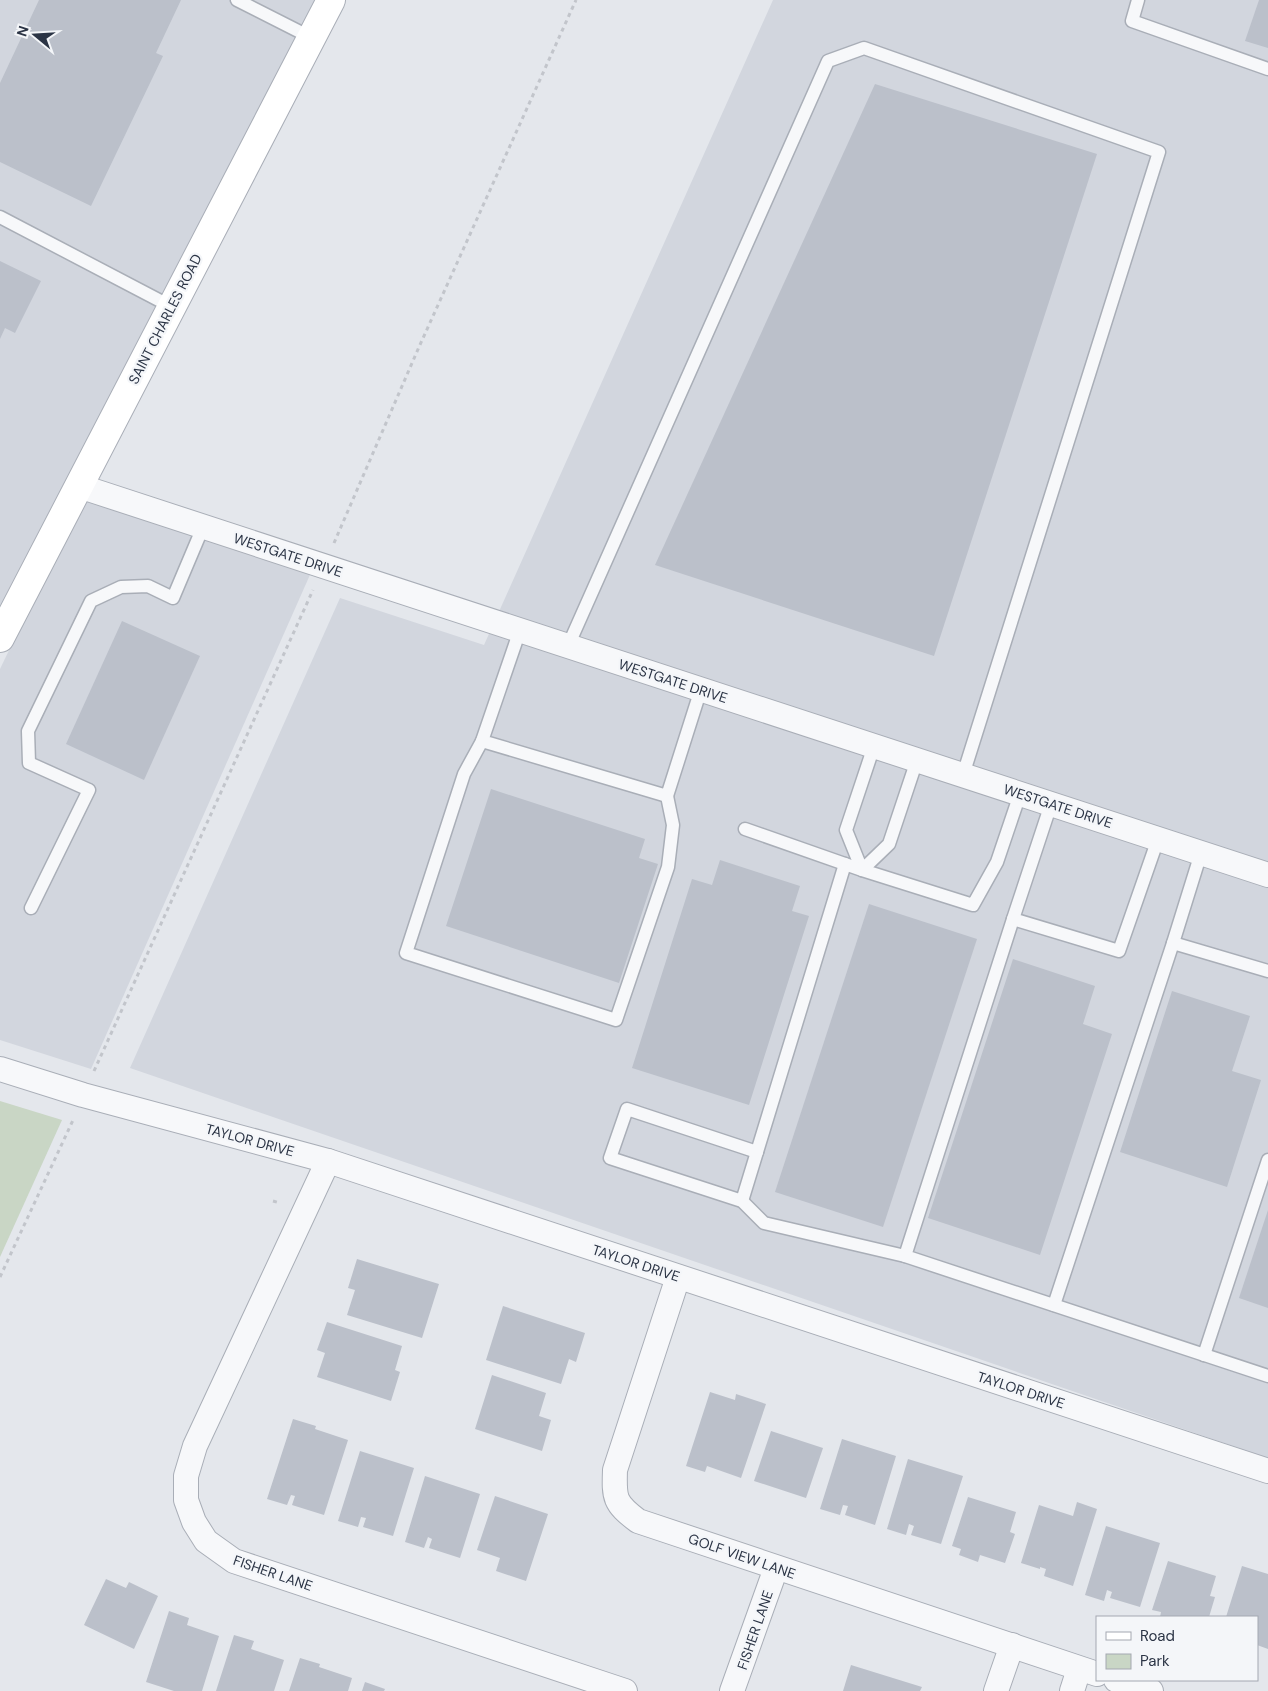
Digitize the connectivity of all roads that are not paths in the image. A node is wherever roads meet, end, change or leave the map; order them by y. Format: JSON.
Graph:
{"nodes":[{"id":1,"x":237,"y":0,"type":"edge"},
{"id":2,"x":331,"y":0,"type":"edge"},
{"id":3,"x":1138,"y":0,"type":"edge"},
{"id":4,"x":312,"y":38,"type":"junction"},
{"id":5,"x":1268,"y":69,"type":"edge"},
{"id":6,"x":0,"y":217,"type":"edge"},
{"id":7,"x":172,"y":307,"type":"junction"},
{"id":8,"x":79,"y":486,"type":"junction"},
{"id":9,"x":203,"y":527,"type":"junction"},
{"id":10,"x":520,"y":630,"type":"junction"},
{"id":11,"x":0,"y":638,"type":"edge"},
{"id":12,"x":568,"y":646,"type":"junction"},
{"id":13,"x":701,"y":689,"type":"junction"},
{"id":14,"x":482,"y":741,"type":"junction"},
{"id":15,"x":874,"y":746,"type":"junction"},
{"id":16,"x":917,"y":760,"type":"junction"},
{"id":17,"x":963,"y":775,"type":"junction"},
{"id":18,"x":1020,"y":794,"type":"junction"},
{"id":19,"x":667,"y":796,"type":"junction"},
{"id":20,"x":1050,"y":804,"type":"junction"},
{"id":21,"x":744,"y":829,"type":"dead end"},
{"id":22,"x":1158,"y":839,"type":"junction"},
{"id":23,"x":1201,"y":853,"type":"junction"},
{"id":24,"x":845,"y":864,"type":"junction"},
{"id":25,"x":862,"y":870,"type":"junction"},
{"id":26,"x":1268,"y":875,"type":"edge"},
{"id":27,"x":31,"y":908,"type":"dead end"},
{"id":28,"x":1013,"y":919,"type":"junction"},
{"id":29,"x":1173,"y":943,"type":"junction"},
{"id":30,"x":1268,"y":971,"type":"edge"},
{"id":31,"x":0,"y":1069,"type":"edge"},
{"id":32,"x":757,"y":1152,"type":"junction"},
{"id":33,"x":328,"y":1160,"type":"junction"},
{"id":34,"x":1268,"y":1160,"type":"edge"},
{"id":35,"x":742,"y":1201,"type":"junction"},
{"id":36,"x":905,"y":1256,"type":"junction"},
{"id":37,"x":678,"y":1277,"type":"junction"},
{"id":38,"x":1054,"y":1305,"type":"junction"},
{"id":39,"x":1204,"y":1355,"type":"junction"},
{"id":40,"x":1268,"y":1376,"type":"edge"},
{"id":41,"x":1268,"y":1471,"type":"edge"},
{"id":42,"x":776,"y":1568,"type":"junction"},
{"id":43,"x":1012,"y":1645,"type":"junction"},
{"id":44,"x":1088,"y":1671,"type":"edge"},
{"id":45,"x":1119,"y":1681,"type":"edge"},
{"id":46,"x":625,"y":1691,"type":"edge"},
{"id":47,"x":732,"y":1691,"type":"edge"},
{"id":48,"x":996,"y":1691,"type":"edge"},
{"id":49,"x":1072,"y":1691,"type":"edge"},
{"id":50,"x":1151,"y":1691,"type":"edge"}],
"edges":[{"from":1,"to":4,"type":"lane"},
{"from":2,"to":4,"type":"street","name":"SAINT CHARLES ROAD"},
{"from":3,"to":5,"type":"lane"},
{"from":4,"to":7,"type":"street","name":"SAINT CHARLES ROAD"},
{"from":6,"to":7,"type":"lane"},
{"from":7,"to":8,"type":"street","name":"SAINT CHARLES ROAD"},
{"from":8,"to":9,"type":"street","name":"WESTGATE DRIVE"},
{"from":8,"to":11,"type":"street","name":"SAINT CHARLES ROAD"},
{"from":9,"to":10,"type":"street","name":"WESTGATE DRIVE"},
{"from":9,"to":27,"type":"lane"},
{"from":10,"to":12,"type":"street","name":"WESTGATE DRIVE"},
{"from":10,"to":14,"type":"lane"},
{"from":12,"to":13,"type":"street","name":"WESTGATE DRIVE"},
{"from":12,"to":17,"type":"lane"},
{"from":13,"to":15,"type":"street","name":"WESTGATE DRIVE"},
{"from":13,"to":19,"type":"lane"},
{"from":14,"to":19,"type":"lane"},
{"from":14,"to":19,"type":"lane"},
{"from":15,"to":16,"type":"street","name":"WESTGATE DRIVE"},
{"from":15,"to":25,"type":"lane"},
{"from":16,"to":17,"type":"street","name":"WESTGATE DRIVE"},
{"from":16,"to":25,"type":"lane"},
{"from":17,"to":18,"type":"street","name":"WESTGATE DRIVE"},
{"from":18,"to":20,"type":"street","name":"WESTGATE DRIVE"},
{"from":18,"to":25,"type":"lane"},
{"from":20,"to":22,"type":"street","name":"WESTGATE DRIVE"},
{"from":20,"to":28,"type":"lane"},
{"from":21,"to":24,"type":"lane"},
{"from":22,"to":23,"type":"street","name":"WESTGATE DRIVE"},
{"from":22,"to":28,"type":"lane"},
{"from":23,"to":26,"type":"street","name":"WESTGATE DRIVE"},
{"from":23,"to":29,"type":"lane"},
{"from":24,"to":25,"type":"lane"},
{"from":24,"to":32,"type":"lane"},
{"from":28,"to":36,"type":"lane"},
{"from":29,"to":30,"type":"lane"},
{"from":29,"to":38,"type":"lane"},
{"from":31,"to":33,"type":"street","name":"TAYLOR DRIVE"},
{"from":32,"to":35,"type":"lane"},
{"from":32,"to":35,"type":"lane"},
{"from":33,"to":37,"type":"street","name":"TAYLOR DRIVE"},
{"from":33,"to":46,"type":"street","name":"FISHER LANE"},
{"from":34,"to":39,"type":"lane"},
{"from":35,"to":36,"type":"lane"},
{"from":36,"to":38,"type":"lane"},
{"from":37,"to":41,"type":"street","name":"TAYLOR DRIVE"},
{"from":37,"to":42,"type":"street","name":"GOLF VIEW LANE"},
{"from":38,"to":39,"type":"lane"},
{"from":39,"to":40,"type":"lane"},
{"from":42,"to":43,"type":"street","name":"GOLF VIEW LANE"},
{"from":42,"to":47,"type":"street","name":"FISHER LANE"},
{"from":43,"to":44,"type":"street","name":"GOLF VIEW LANE"},
{"from":43,"to":48,"type":"street"},
{"from":44,"to":49,"type":"street"},
{"from":45,"to":50,"type":"street"}]}
